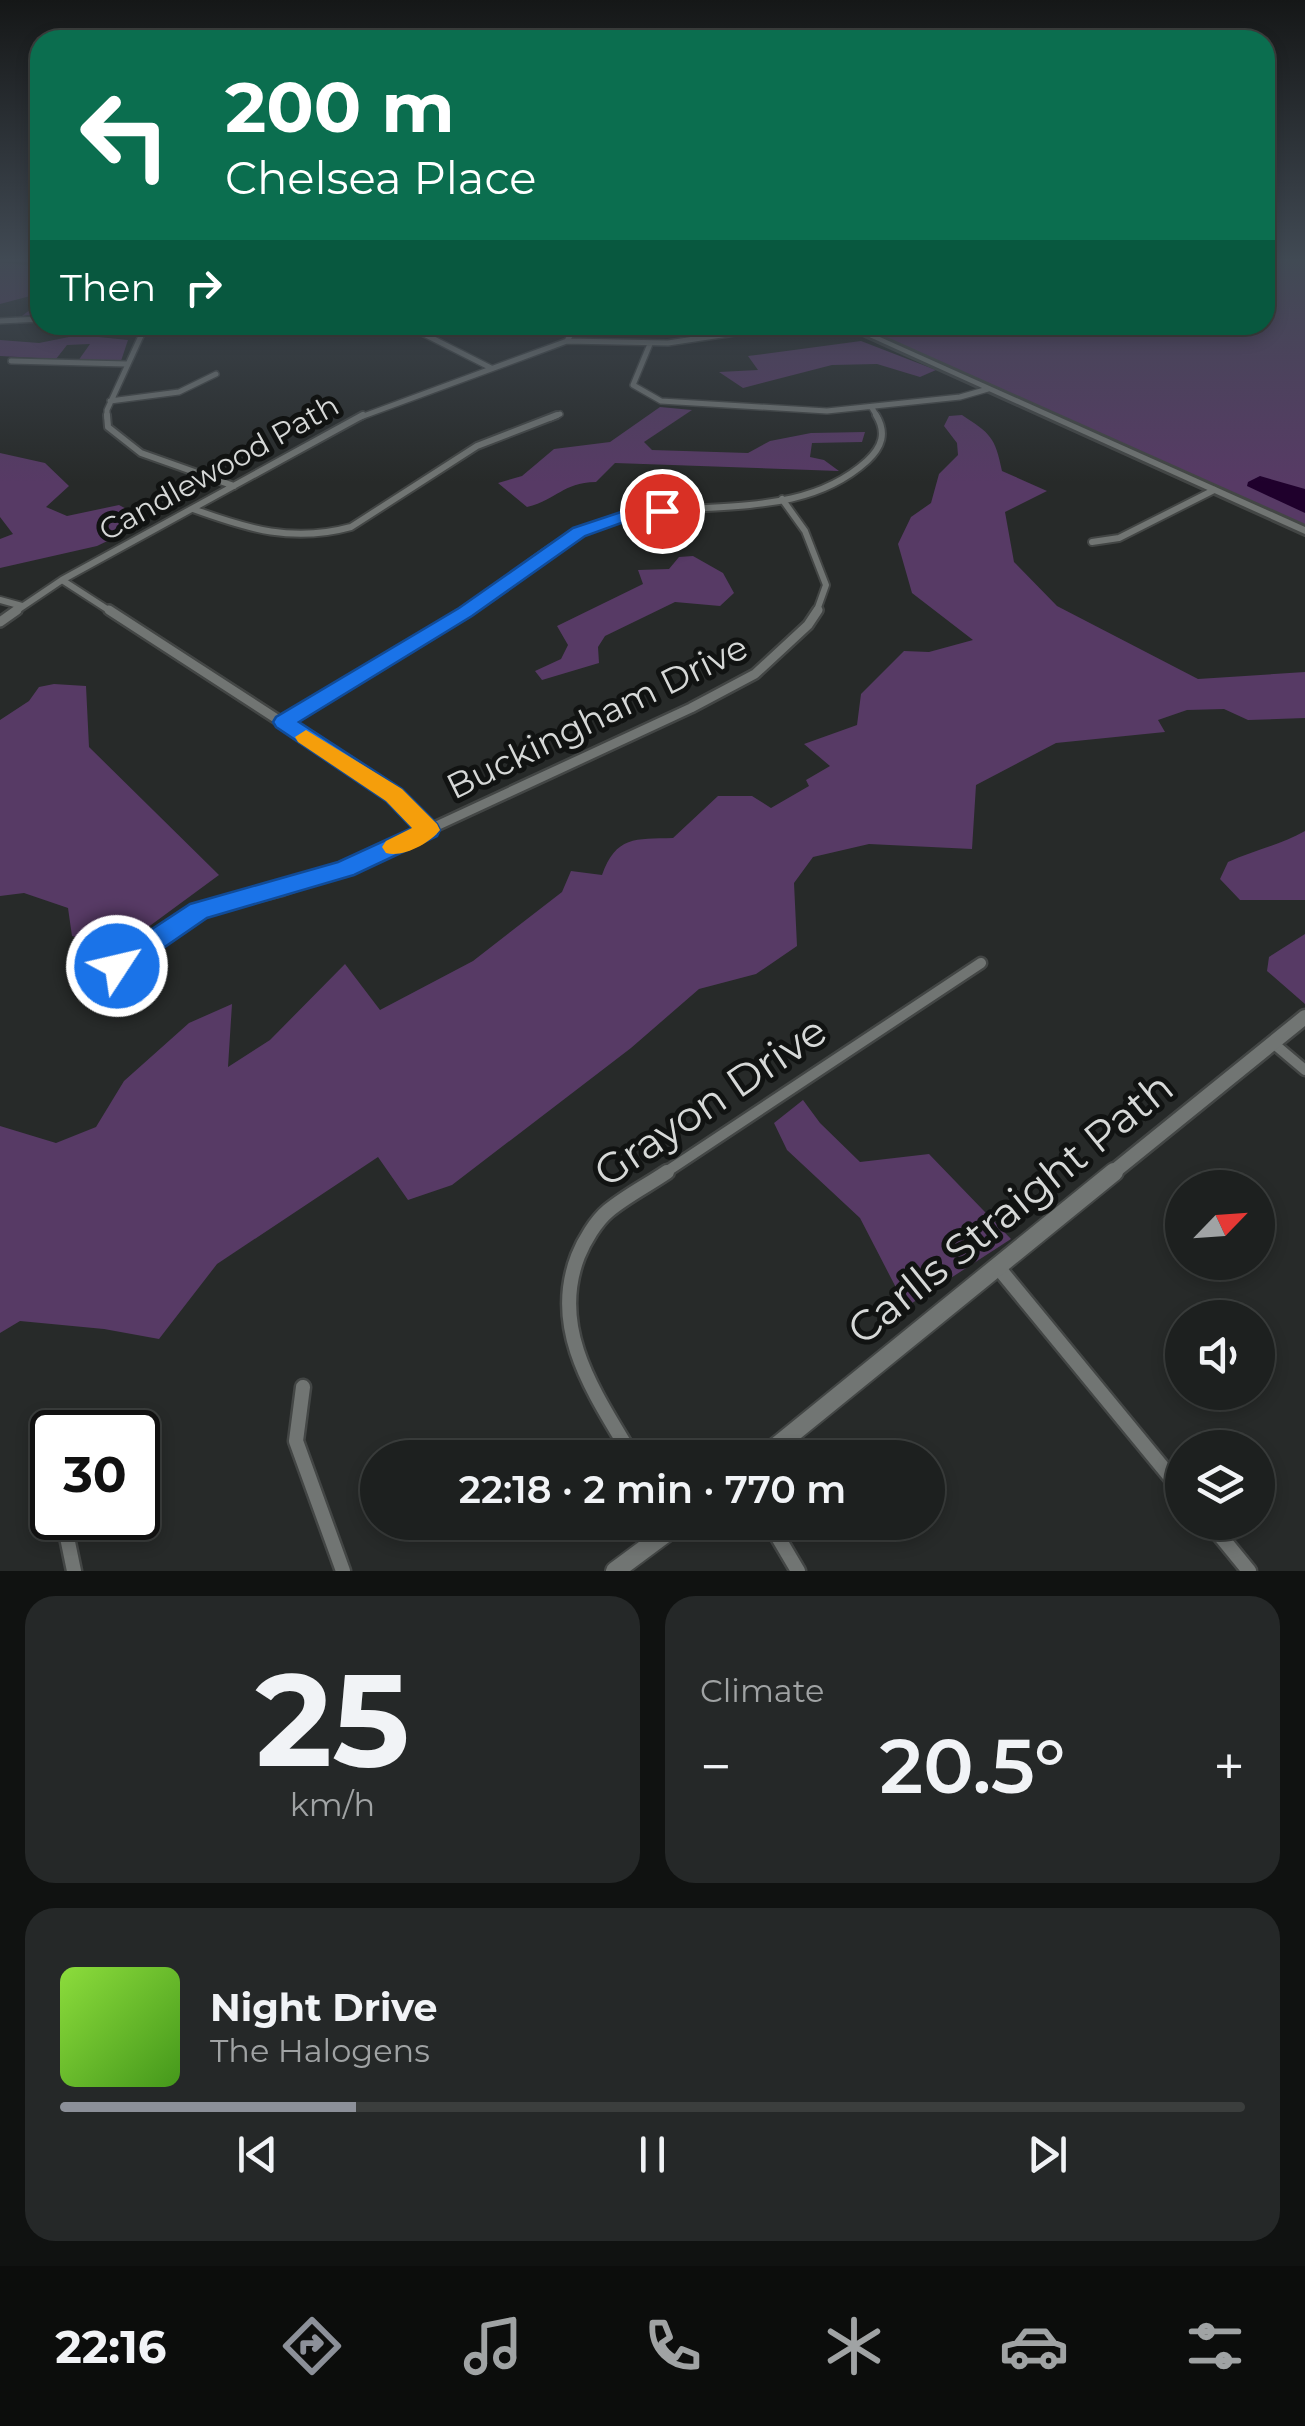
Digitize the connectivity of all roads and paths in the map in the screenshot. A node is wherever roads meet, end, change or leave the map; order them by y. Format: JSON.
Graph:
{"nodes":[{"id":1,"x":141,"y":335,"type":"edge"},
{"id":2,"x":426,"y":335,"type":"edge"},
{"id":3,"x":570,"y":335,"type":"edge"},
{"id":4,"x":725,"y":335,"type":"edge"},
{"id":5,"x":869,"y":335,"type":"edge"},
{"id":6,"x":567,"y":341,"type":"junction"},
{"id":7,"x":650,"y":344,"type":"junction"},
{"id":8,"x":11,"y":360,"type":"dead end"},
{"id":9,"x":127,"y":364,"type":"junction"},
{"id":10,"x":491,"y":368,"type":"junction"},
{"id":11,"x":216,"y":374,"type":"dead end"},
{"id":12,"x":988,"y":388,"type":"junction"},
{"id":13,"x":110,"y":401,"type":"junction"},
{"id":14,"x":872,"y":408,"type":"junction"},
{"id":15,"x":560,"y":414,"type":"dead end"},
{"id":16,"x":234,"y":486,"type":"junction"},
{"id":17,"x":1214,"y":490,"type":"junction"},
{"id":18,"x":782,"y":499,"type":"junction"},
{"id":19,"x":193,"y":509,"type":"junction"},
{"id":20,"x":1305,"y":531,"type":"edge"},
{"id":21,"x":1092,"y":542,"type":"dead end"},
{"id":22,"x":62,"y":580,"type":"junction"},
{"id":23,"x":0,"y":600,"type":"edge"},
{"id":24,"x":22,"y":606,"type":"junction"},
{"id":25,"x":0,"y":622,"type":"edge"},
{"id":26,"x":284,"y":722,"type":"junction"},
{"id":27,"x":428,"y":830,"type":"junction"},
{"id":28,"x":980,"y":963,"type":"dead end"},
{"id":29,"x":109,"y":971,"type":"dead end"},
{"id":30,"x":1305,"y":1017,"type":"edge"},
{"id":31,"x":1274,"y":1043,"type":"junction"},
{"id":32,"x":1305,"y":1070,"type":"edge"},
{"id":33,"x":997,"y":1266,"type":"junction"},
{"id":34,"x":303,"y":1387,"type":"dead end"},
{"id":35,"x":623,"y":1440,"type":"edge"},
{"id":36,"x":784,"y":1440,"type":"edge"},
{"id":37,"x":1165,"y":1469,"type":"edge"},
{"id":38,"x":68,"y":1540,"type":"edge"},
{"id":39,"x":655,"y":1540,"type":"edge"},
{"id":40,"x":780,"y":1540,"type":"edge"},
{"id":41,"x":1224,"y":1540,"type":"edge"},
{"id":42,"x":74,"y":1571,"type":"edge"},
{"id":43,"x":343,"y":1571,"type":"edge"},
{"id":44,"x":615,"y":1571,"type":"edge"},
{"id":45,"x":798,"y":1571,"type":"edge"},
{"id":46,"x":1249,"y":1571,"type":"edge"}],
"edges":[{"from":1,"to":9,"type":"street"},
{"from":2,"to":10,"type":"street"},
{"from":3,"to":6,"type":"street"},
{"from":4,"to":7,"type":"street"},
{"from":5,"to":12,"type":"main road"},
{"from":6,"to":7,"type":"street"},
{"from":6,"to":10,"type":"street","name":"Candlewood Path"},
{"from":7,"to":14,"type":"street"},
{"from":8,"to":9,"type":"street"},
{"from":9,"to":13,"type":"street"},
{"from":10,"to":16,"type":"street","name":"Candlewood Path"},
{"from":11,"to":13,"type":"street"},
{"from":12,"to":14,"type":"street"},
{"from":12,"to":17,"type":"main road"},
{"from":13,"to":16,"type":"street"},
{"from":14,"to":18,"type":"street"},
{"from":15,"to":19,"type":"street"},
{"from":16,"to":19,"type":"street","name":"Candlewood Path"},
{"from":17,"to":20,"type":"main road"},
{"from":17,"to":21,"type":"street"},
{"from":18,"to":26,"type":"street"},
{"from":18,"to":27,"type":"street","name":"Buckingham Drive"},
{"from":19,"to":22,"type":"street","name":"Candlewood Path"},
{"from":22,"to":24,"type":"street","name":"Candlewood Path"},
{"from":22,"to":26,"type":"street"},
{"from":23,"to":24,"type":"street"},
{"from":24,"to":25,"type":"street","name":"Candlewood Path"},
{"from":26,"to":27,"type":"street"},
{"from":27,"to":29,"type":"street","name":"Buckingham Drive"},
{"from":28,"to":35,"type":"street","name":"Grayon Drive"},
{"from":30,"to":31,"type":"street","name":"Carlls Straight Path"},
{"from":31,"to":32,"type":"street"},
{"from":31,"to":33,"type":"street","name":"Carlls Straight Path"},
{"from":33,"to":36,"type":"street","name":"Carlls Straight Path"},
{"from":33,"to":37,"type":"street"},
{"from":34,"to":43,"type":"street"},
{"from":38,"to":42,"type":"street"},
{"from":39,"to":44,"type":"street"},
{"from":40,"to":45,"type":"street"},
{"from":41,"to":46,"type":"street"}]}
